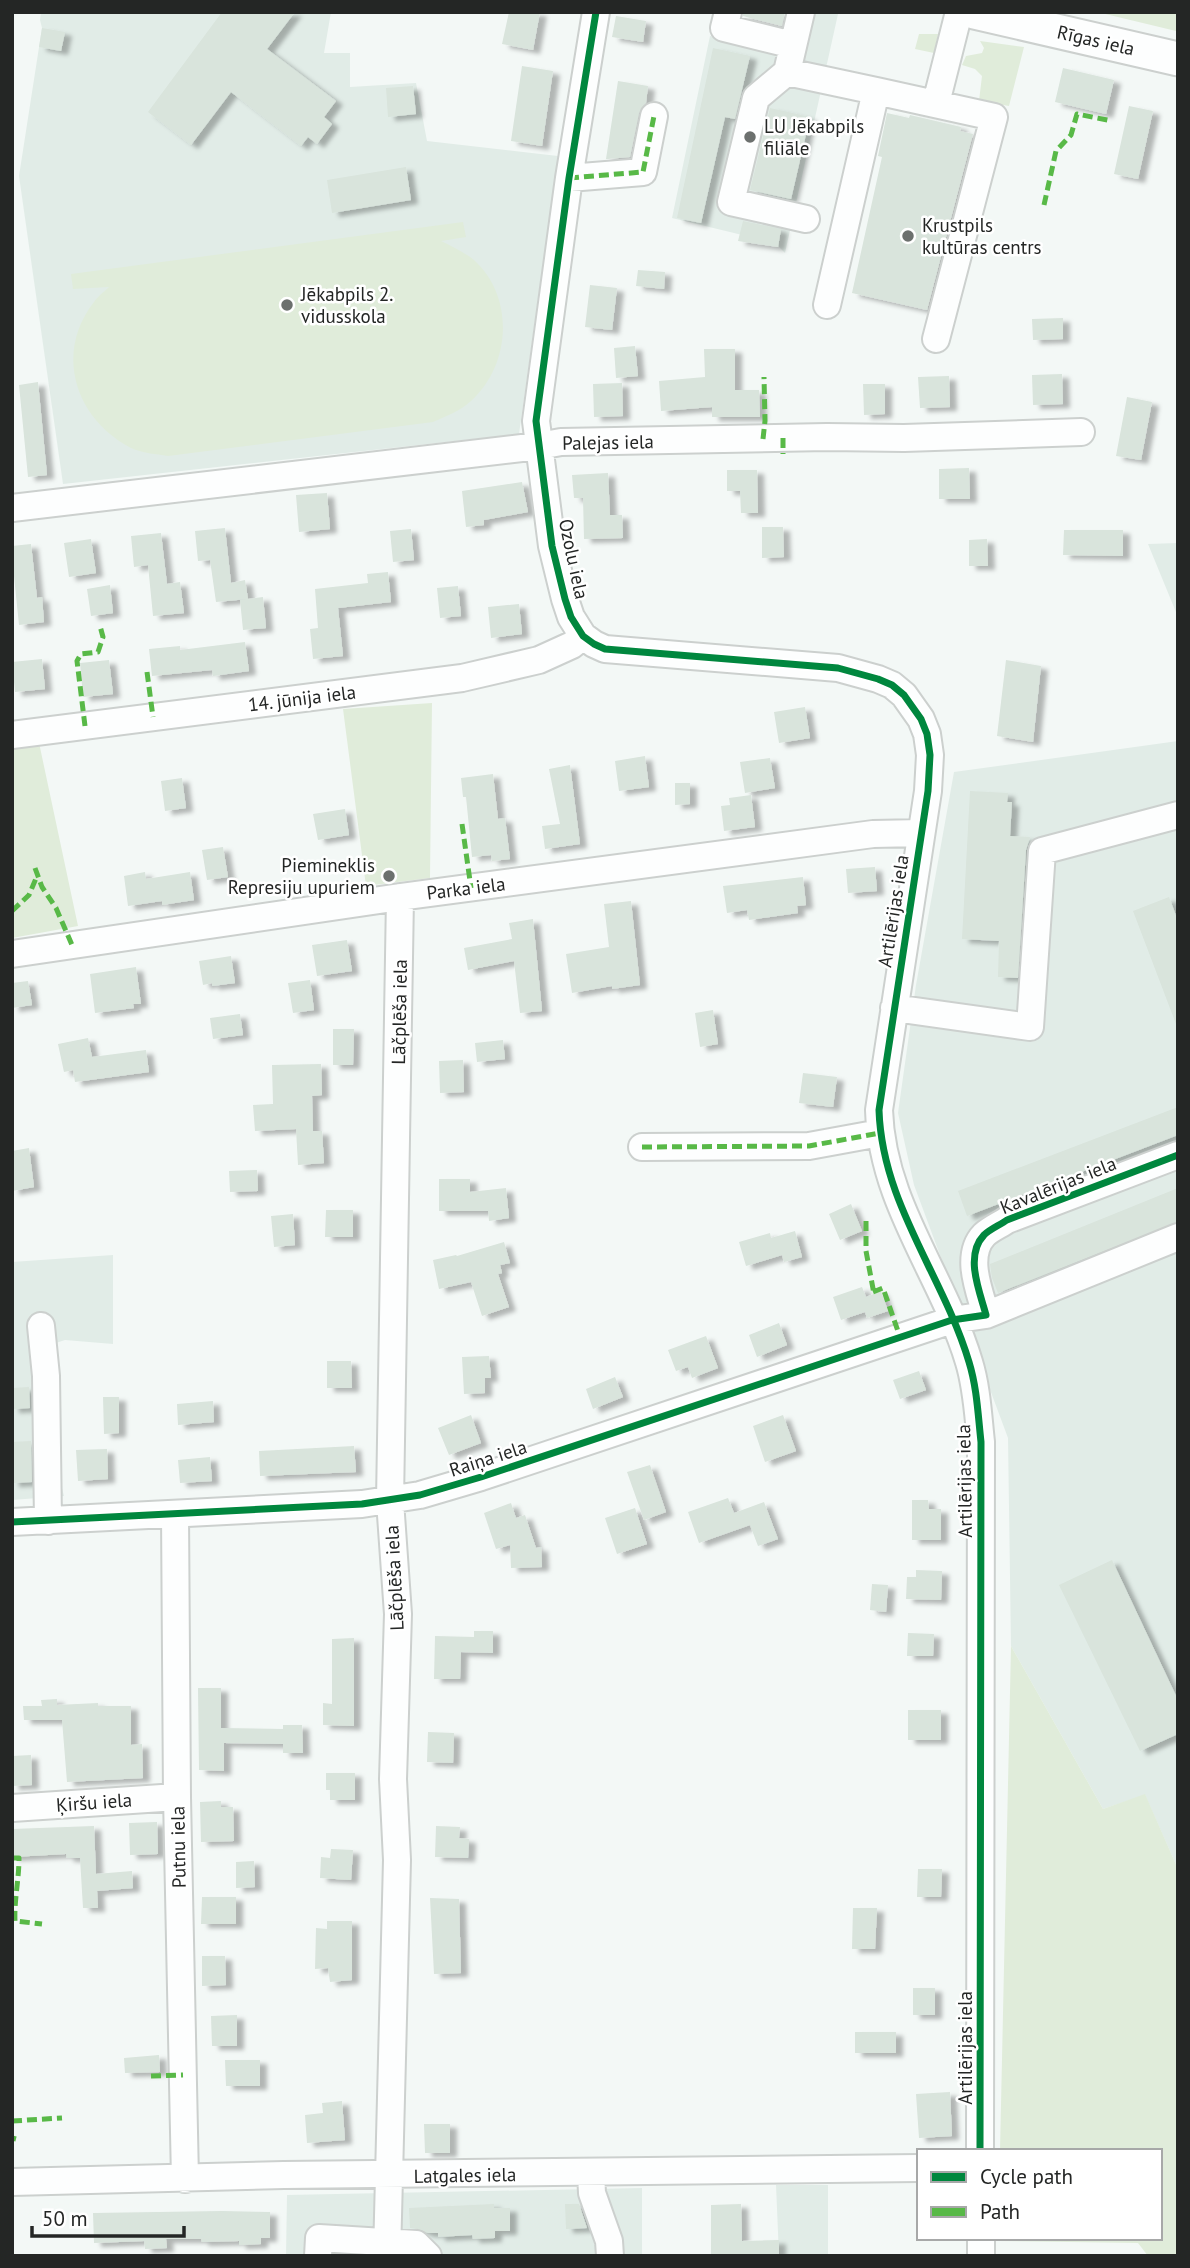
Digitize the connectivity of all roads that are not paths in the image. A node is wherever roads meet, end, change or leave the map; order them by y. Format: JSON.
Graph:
{"nodes":[{"id":1,"x":596,"y":12,"type":"edge"},
{"id":2,"x":728,"y":12,"type":"edge"},
{"id":3,"x":802,"y":12,"type":"edge"},
{"id":4,"x":958,"y":12,"type":"edge"},
{"id":5,"x":974,"y":12,"type":"edge"},
{"id":6,"x":793,"y":45,"type":"junction"},
{"id":7,"x":1178,"y":59,"type":"edge"},
{"id":8,"x":787,"y":72,"type":"junction"},
{"id":9,"x":876,"y":91,"type":"junction"},
{"id":10,"x":936,"y":103,"type":"junction"},
{"id":11,"x":654,"y":116,"type":"dead end"},
{"id":12,"x":569,"y":178,"type":"junction"},
{"id":13,"x":806,"y":219,"type":"dead end"},
{"id":14,"x":827,"y":304,"type":"dead end"},
{"id":15,"x":936,"y":338,"type":"dead end"},
{"id":16,"x":1081,"y":432,"type":"dead end"},
{"id":17,"x":539,"y":446,"type":"junction"},
{"id":18,"x":12,"y":508,"type":"edge"},
{"id":19,"x":583,"y":636,"type":"junction"},
{"id":20,"x":12,"y":735,"type":"edge"},
{"id":21,"x":1178,"y":815,"type":"edge"},
{"id":22,"x":921,"y":833,"type":"junction"},
{"id":23,"x":400,"y":897,"type":"junction"},
{"id":24,"x":12,"y":954,"type":"edge"},
{"id":25,"x":894,"y":1008,"type":"junction"},
{"id":26,"x":880,"y":1133,"type":"junction"},
{"id":27,"x":642,"y":1147,"type":"dead end"},
{"id":28,"x":1178,"y":1155,"type":"edge"},
{"id":29,"x":1178,"y":1237,"type":"edge"},
{"id":30,"x":986,"y":1315,"type":"junction"},
{"id":31,"x":952,"y":1320,"type":"junction"},
{"id":32,"x":41,"y":1326,"type":"dead end"},
{"id":33,"x":390,"y":1501,"type":"junction"},
{"id":34,"x":174,"y":1514,"type":"junction"},
{"id":35,"x":48,"y":1521,"type":"junction"},
{"id":36,"x":12,"y":1522,"type":"edge"},
{"id":37,"x":177,"y":1797,"type":"junction"},
{"id":38,"x":12,"y":1808,"type":"edge"},
{"id":39,"x":980,"y":2149,"type":"edge"},
{"id":40,"x":917,"y":2168,"type":"edge"},
{"id":41,"x":591,"y":2173,"type":"junction"},
{"id":42,"x":390,"y":2176,"type":"junction"},
{"id":43,"x":185,"y":2179,"type":"junction"},
{"id":44,"x":12,"y":2182,"type":"edge"},
{"id":45,"x":387,"y":2248,"type":"edge"},
{"id":46,"x":318,"y":2256,"type":"edge"},
{"id":47,"x":428,"y":2256,"type":"edge"},
{"id":48,"x":610,"y":2256,"type":"edge"}],
"edges":[{"from":1,"to":12,"type":"street","name":"Ozolu iela"},
{"from":2,"to":6,"type":"street"},
{"from":3,"to":6,"type":"street"},
{"from":4,"to":10,"type":"street"},
{"from":5,"to":7,"type":"main road","name":"Rīgas iela"},
{"from":6,"to":8,"type":"street"},
{"from":8,"to":9,"type":"street"},
{"from":8,"to":13,"type":"street"},
{"from":9,"to":10,"type":"street"},
{"from":9,"to":14,"type":"street"},
{"from":10,"to":15,"type":"street"},
{"from":11,"to":12,"type":"street"},
{"from":12,"to":17,"type":"street","name":"Ozolu iela"},
{"from":16,"to":17,"type":"street","name":"Palejas iela"},
{"from":17,"to":18,"type":"street","name":"Palejas iela"},
{"from":17,"to":19,"type":"street","name":"Ozolu iela"},
{"from":19,"to":20,"type":"street","name":"14. jūnija iela"},
{"from":19,"to":22,"type":"street"},
{"from":21,"to":25,"type":"street"},
{"from":22,"to":23,"type":"street","name":"Parka iela"},
{"from":22,"to":25,"type":"street","name":"Artilērijas iela"},
{"from":23,"to":24,"type":"street","name":"Parka iela"},
{"from":23,"to":33,"type":"street","name":"Lāčplēša iela"},
{"from":25,"to":26,"type":"street","name":"Artilērijas iela"},
{"from":26,"to":27,"type":"street"},
{"from":26,"to":31,"type":"street","name":"Artilērijas iela"},
{"from":28,"to":30,"type":"street","name":"Kavalērijas iela"},
{"from":29,"to":30,"type":"street"},
{"from":30,"to":31,"type":"street"},
{"from":31,"to":33,"type":"street","name":"Raiņa iela"},
{"from":31,"to":39,"type":"street","name":"Artilērijas iela"},
{"from":32,"to":35,"type":"street"},
{"from":33,"to":34,"type":"street","name":"Raiņa iela"},
{"from":33,"to":42,"type":"street","name":"Lāčplēša iela"},
{"from":34,"to":35,"type":"street","name":"Raiņa iela"},
{"from":34,"to":37,"type":"street","name":"Putnu iela"},
{"from":35,"to":36,"type":"street","name":"Raiņa iela"},
{"from":37,"to":38,"type":"street","name":"Ķiršu iela"},
{"from":37,"to":43,"type":"street","name":"Putnu iela"},
{"from":40,"to":41,"type":"street","name":"Latgales iela"},
{"from":41,"to":42,"type":"street","name":"Latgales iela"},
{"from":41,"to":48,"type":"street"},
{"from":42,"to":43,"type":"street","name":"Latgales iela"},
{"from":42,"to":45,"type":"street","name":"Lāčplēša iela"},
{"from":43,"to":44,"type":"street","name":"Latgales iela"},
{"from":45,"to":46,"type":"street"},
{"from":45,"to":47,"type":"street"}]}
